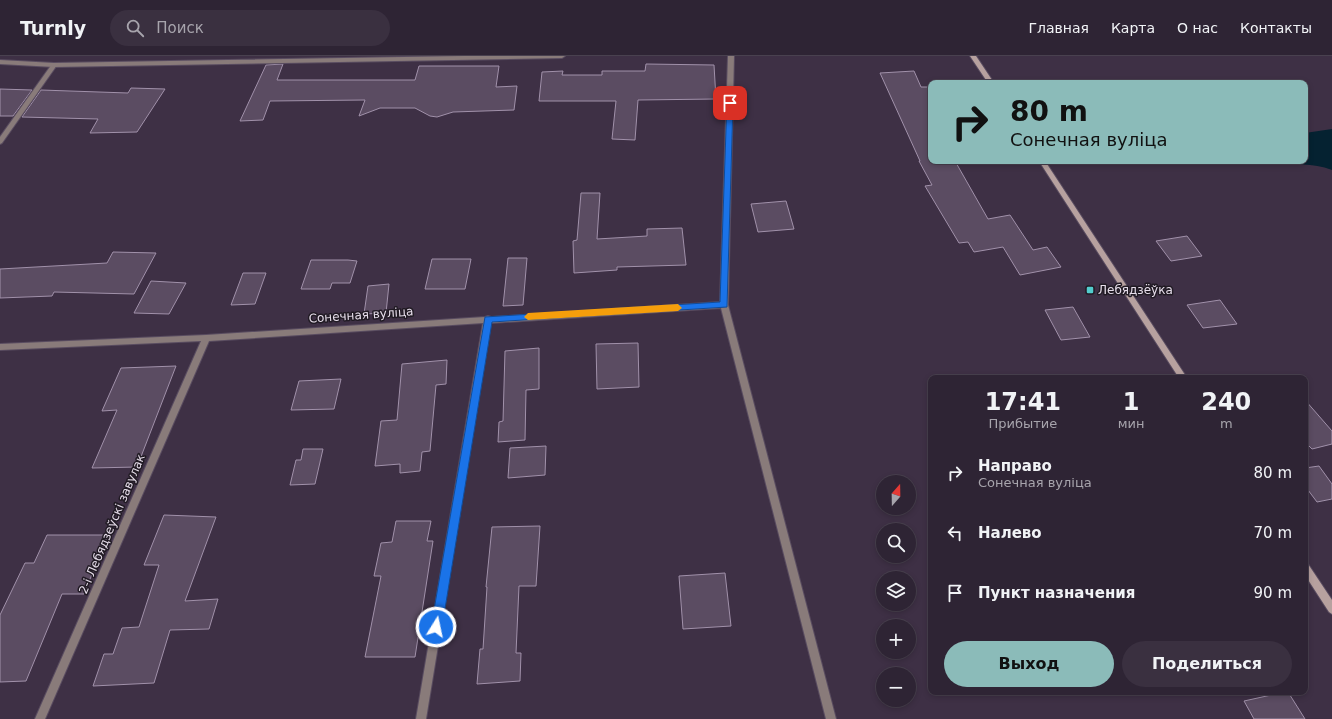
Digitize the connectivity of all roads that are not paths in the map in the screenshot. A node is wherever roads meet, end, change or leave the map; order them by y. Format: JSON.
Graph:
{"nodes":[{"id":1,"x":562,"y":56,"type":"edge"},
{"id":2,"x":731,"y":56,"type":"edge"},
{"id":3,"x":974,"y":56,"type":"edge"},
{"id":4,"x":0,"y":62,"type":"edge"},
{"id":5,"x":54,"y":65,"type":"junction"},
{"id":6,"x":989,"y":80,"type":"edge"},
{"id":7,"x":0,"y":142,"type":"edge"},
{"id":8,"x":1044,"y":164,"type":"edge"},
{"id":9,"x":724,"y":305,"type":"junction"},
{"id":10,"x":488,"y":319,"type":"junction"},
{"id":11,"x":206,"y":338,"type":"junction"},
{"id":12,"x":0,"y":347,"type":"edge"},
{"id":13,"x":1181,"y":375,"type":"edge"},
{"id":14,"x":1308,"y":572,"type":"edge"},
{"id":15,"x":1332,"y":609,"type":"edge"},
{"id":16,"x":40,"y":719,"type":"edge"},
{"id":17,"x":421,"y":719,"type":"edge"},
{"id":18,"x":831,"y":719,"type":"edge"}],
"edges":[{"from":1,"to":5,"type":"street"},
{"from":2,"to":9,"type":"street"},
{"from":3,"to":6,"type":"main road"},
{"from":4,"to":5,"type":"street"},
{"from":5,"to":7,"type":"street"},
{"from":8,"to":13,"type":"main road"},
{"from":9,"to":10,"type":"street","name":"Сонечная вуліца"},
{"from":9,"to":18,"type":"street"},
{"from":10,"to":11,"type":"street","name":"Сонечная вуліца"},
{"from":10,"to":17,"type":"street"},
{"from":11,"to":12,"type":"street","name":"Сонечная вуліца"},
{"from":11,"to":16,"type":"street","name":"2-і Лебядзеўскі завулак"},
{"from":14,"to":15,"type":"main road"}]}
